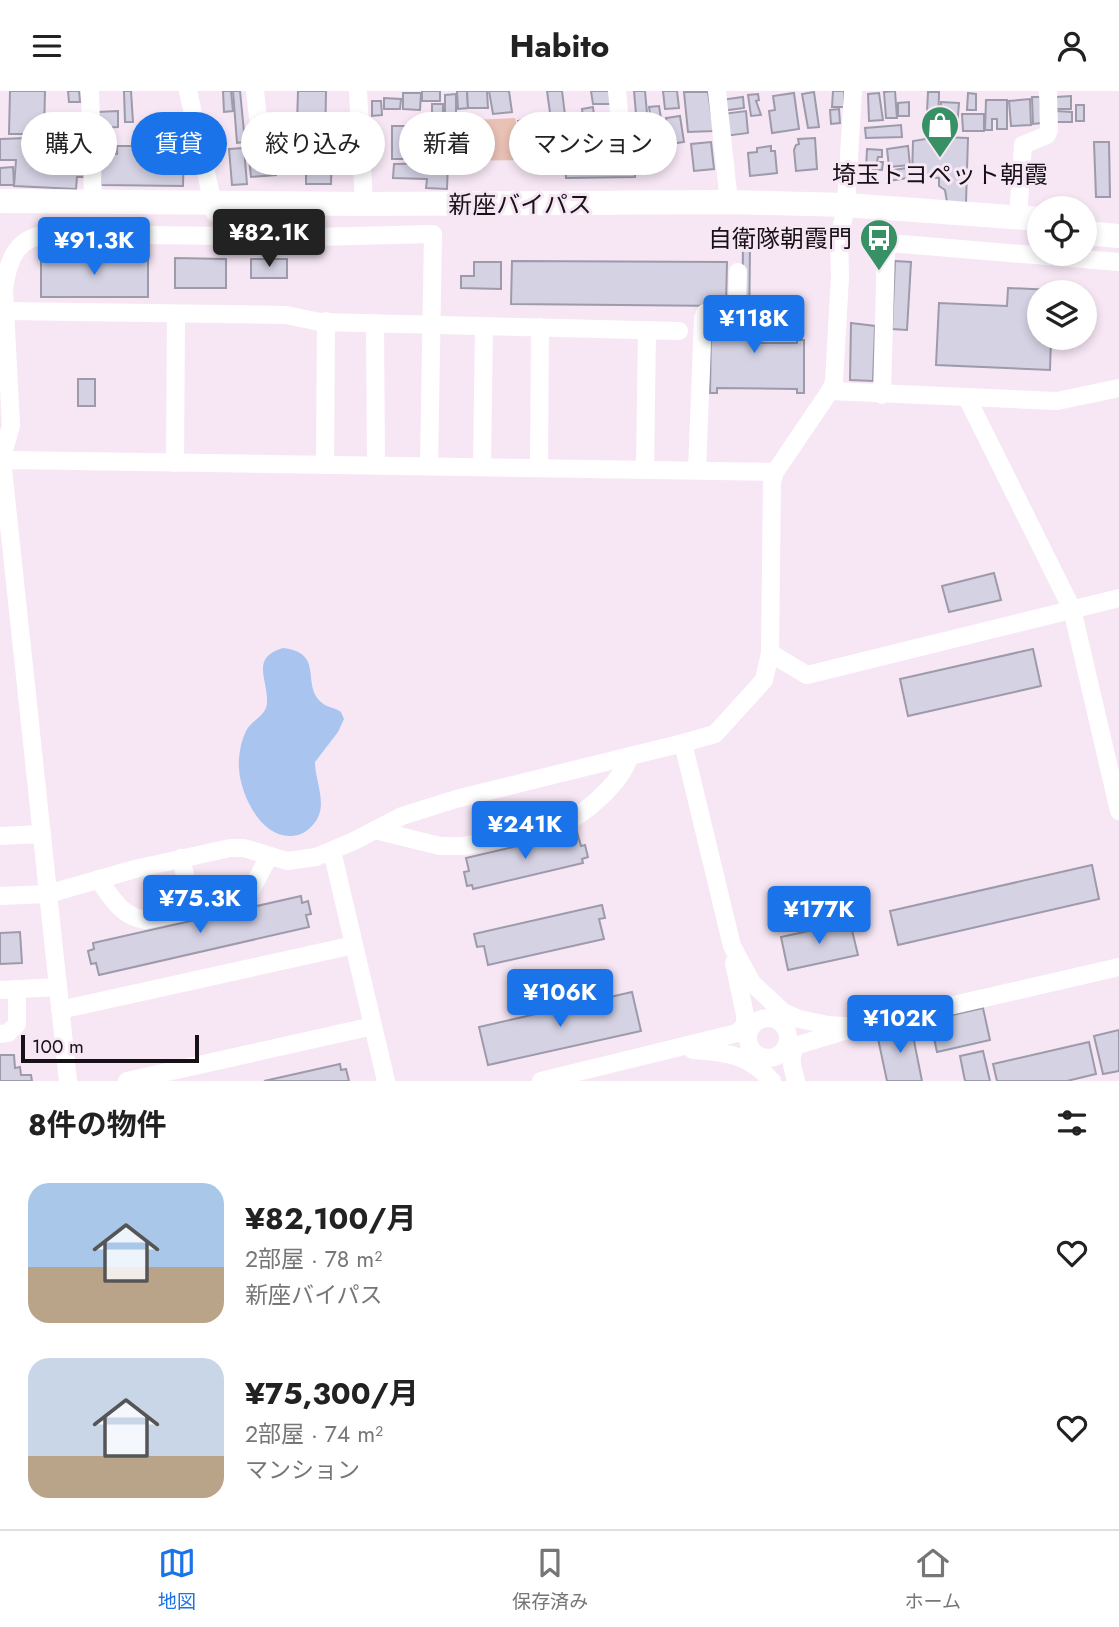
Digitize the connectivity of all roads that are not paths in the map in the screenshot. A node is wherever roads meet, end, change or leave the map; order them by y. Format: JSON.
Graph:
{"nodes":[{"id":1,"x":90,"y":91,"type":"edge"},
{"id":2,"x":188,"y":91,"type":"edge"},
{"id":3,"x":256,"y":91,"type":"edge"},
{"id":4,"x":358,"y":91,"type":"edge"},
{"id":5,"x":617,"y":91,"type":"edge"},
{"id":6,"x":717,"y":91,"type":"edge"},
{"id":7,"x":853,"y":91,"type":"edge"},
{"id":8,"x":1048,"y":91,"type":"edge"},
{"id":9,"x":258,"y":112,"type":"edge"},
{"id":10,"x":619,"y":112,"type":"edge"},
{"id":11,"x":1027,"y":196,"type":"edge"},
{"id":12,"x":93,"y":200,"type":"junction"},
{"id":13,"x":0,"y":201,"type":"edge"},
{"id":14,"x":729,"y":202,"type":"junction"},
{"id":15,"x":364,"y":204,"type":"junction"},
{"id":16,"x":214,"y":207,"type":"junction"},
{"id":17,"x":0,"y":211,"type":"edge"},
{"id":18,"x":845,"y":212,"type":"junction"},
{"id":19,"x":1027,"y":218,"type":"edge"},
{"id":20,"x":1097,"y":222,"type":"edge"},
{"id":21,"x":1119,"y":223,"type":"edge"},
{"id":22,"x":1027,"y":229,"type":"edge"},
{"id":23,"x":1097,"y":234,"type":"edge"},
{"id":24,"x":1119,"y":236,"type":"edge"},
{"id":25,"x":1119,"y":262,"type":"edge"},
{"id":26,"x":738,"y":272,"type":"dead end"},
{"id":27,"x":6,"y":311,"type":"junction"},
{"id":28,"x":176,"y":315,"type":"junction"},
{"id":29,"x":326,"y":321,"type":"junction"},
{"id":30,"x":375,"y":323,"type":"junction"},
{"id":31,"x":432,"y":324,"type":"junction"},
{"id":32,"x":484,"y":326,"type":"junction"},
{"id":33,"x":540,"y":327,"type":"junction"},
{"id":34,"x":647,"y":330,"type":"junction"},
{"id":35,"x":679,"y":331,"type":"dead end"},
{"id":36,"x":1119,"y":388,"type":"edge"},
{"id":37,"x":830,"y":391,"type":"junction"},
{"id":38,"x":882,"y":395,"type":"junction"},
{"id":39,"x":967,"y":397,"type":"junction"},
{"id":40,"x":5,"y":463,"type":"junction"},
{"id":41,"x":175,"y":463,"type":"junction"},
{"id":42,"x":326,"y":465,"type":"junction"},
{"id":43,"x":376,"y":465,"type":"junction"},
{"id":44,"x":429,"y":466,"type":"junction"},
{"id":45,"x":482,"y":467,"type":"junction"},
{"id":46,"x":539,"y":468,"type":"junction"},
{"id":47,"x":645,"y":470,"type":"junction"},
{"id":48,"x":697,"y":471,"type":"junction"},
{"id":49,"x":775,"y":472,"type":"junction"},
{"id":50,"x":1119,"y":598,"type":"edge"},
{"id":51,"x":1072,"y":609,"type":"junction"},
{"id":52,"x":770,"y":653,"type":"junction"},
{"id":53,"x":683,"y":743,"type":"junction"},
{"id":54,"x":629,"y":757,"type":"junction"},
{"id":55,"x":1119,"y":811,"type":"edge"},
{"id":56,"x":375,"y":830,"type":"junction"},
{"id":57,"x":41,"y":834,"type":"junction"},
{"id":58,"x":0,"y":836,"type":"edge"},
{"id":59,"x":332,"y":851,"type":"junction"},
{"id":60,"x":269,"y":856,"type":"junction"},
{"id":61,"x":181,"y":858,"type":"junction"},
{"id":62,"x":98,"y":879,"type":"junction"},
{"id":63,"x":48,"y":894,"type":"junction"},
{"id":64,"x":0,"y":896,"type":"edge"},
{"id":65,"x":192,"y":910,"type":"junction"},
{"id":66,"x":354,"y":945,"type":"junction"},
{"id":67,"x":732,"y":946,"type":"junction"},
{"id":68,"x":1119,"y":967,"type":"edge"},
{"id":69,"x":58,"y":987,"type":"junction"},
{"id":70,"x":8,"y":990,"type":"edge"},
{"id":71,"x":61,"y":1010,"type":"junction"},
{"id":72,"x":780,"y":1016,"type":"junction"},
{"id":73,"x":373,"y":1026,"type":"junction"},
{"id":74,"x":748,"y":1027,"type":"junction"},
{"id":75,"x":858,"y":1027,"type":"junction"},
{"id":76,"x":0,"y":1034,"type":"edge"},
{"id":77,"x":789,"y":1049,"type":"junction"},
{"id":78,"x":668,"y":1052,"type":"junction"},
{"id":79,"x":757,"y":1060,"type":"junction"},
{"id":80,"x":68,"y":1081,"type":"edge"},
{"id":81,"x":127,"y":1081,"type":"edge"},
{"id":82,"x":386,"y":1081,"type":"edge"},
{"id":83,"x":541,"y":1081,"type":"edge"},
{"id":84,"x":772,"y":1081,"type":"edge"},
{"id":85,"x":796,"y":1081,"type":"edge"}],
"edges":[{"from":1,"to":12,"type":"street"},
{"from":2,"to":16,"type":"street"},
{"from":3,"to":9,"type":"street"},
{"from":4,"to":15,"type":"street"},
{"from":5,"to":10,"type":"street"},
{"from":6,"to":14,"type":"street"},
{"from":7,"to":18,"type":"street"},
{"from":8,"to":11,"type":"street"},
{"from":12,"to":13,"type":"highway","name":"新座バイパス"},
{"from":12,"to":16,"type":"highway","name":"新座バイパス"},
{"from":14,"to":15,"type":"highway","name":"新座バイパス"},
{"from":14,"to":18,"type":"highway","name":"新座バイパス"},
{"from":15,"to":16,"type":"highway","name":"新座バイパス"},
{"from":16,"to":17,"type":"highway","name":"新座バイパス"},
{"from":16,"to":18,"type":"highway","name":"新座バイパス"},
{"from":18,"to":19,"type":"highway","name":"新座バイパス"},
{"from":18,"to":22,"type":"highway","name":"新座バイパス"},
{"from":18,"to":37,"type":"street"},
{"from":20,"to":21,"type":"highway"},
{"from":23,"to":24,"type":"highway"},
{"from":25,"to":38,"type":"street"},
{"from":26,"to":48,"type":"street"},
{"from":27,"to":28,"type":"street"},
{"from":27,"to":31,"type":"street"},
{"from":27,"to":40,"type":"street"},
{"from":28,"to":29,"type":"street"},
{"from":28,"to":41,"type":"street"},
{"from":29,"to":30,"type":"street"},
{"from":29,"to":42,"type":"street"},
{"from":30,"to":31,"type":"street"},
{"from":30,"to":43,"type":"street"},
{"from":31,"to":32,"type":"street"},
{"from":31,"to":44,"type":"street"},
{"from":32,"to":33,"type":"street"},
{"from":32,"to":45,"type":"street"},
{"from":33,"to":34,"type":"street"},
{"from":33,"to":46,"type":"street"},
{"from":34,"to":35,"type":"street"},
{"from":34,"to":47,"type":"street"},
{"from":36,"to":39,"type":"street"},
{"from":37,"to":38,"type":"street"},
{"from":37,"to":49,"type":"street"},
{"from":38,"to":39,"type":"street"},
{"from":39,"to":51,"type":"street"},
{"from":40,"to":41,"type":"street"},
{"from":40,"to":57,"type":"street"},
{"from":41,"to":42,"type":"street"},
{"from":42,"to":43,"type":"street"},
{"from":43,"to":44,"type":"street"},
{"from":44,"to":45,"type":"street"},
{"from":45,"to":46,"type":"street"},
{"from":46,"to":47,"type":"street"},
{"from":47,"to":48,"type":"street"},
{"from":48,"to":49,"type":"street"},
{"from":49,"to":52,"type":"street"},
{"from":50,"to":51,"type":"street"},
{"from":51,"to":52,"type":"street"},
{"from":51,"to":55,"type":"street"},
{"from":52,"to":53,"type":"street"},
{"from":53,"to":54,"type":"street"},
{"from":53,"to":67,"type":"street"},
{"from":54,"to":56,"type":"street"},
{"from":54,"to":56,"type":"street"},
{"from":56,"to":59,"type":"street"},
{"from":57,"to":58,"type":"street"},
{"from":57,"to":63,"type":"street"},
{"from":59,"to":60,"type":"street"},
{"from":59,"to":66,"type":"street"},
{"from":60,"to":61,"type":"street"},
{"from":60,"to":65,"type":"street"},
{"from":61,"to":62,"type":"street"},
{"from":61,"to":65,"type":"street"},
{"from":62,"to":63,"type":"street"},
{"from":62,"to":65,"type":"street"},
{"from":63,"to":64,"type":"street"},
{"from":63,"to":69,"type":"street"},
{"from":66,"to":71,"type":"street"},
{"from":66,"to":73,"type":"street"},
{"from":67,"to":72,"type":"street"},
{"from":67,"to":74,"type":"street"},
{"from":68,"to":75,"type":"street"},
{"from":69,"to":70,"type":"street"},
{"from":69,"to":71,"type":"street"},
{"from":70,"to":76,"type":"street"},
{"from":71,"to":80,"type":"street"},
{"from":72,"to":74,"type":"street"},
{"from":72,"to":75,"type":"street"},
{"from":72,"to":77,"type":"street"},
{"from":73,"to":81,"type":"street"},
{"from":73,"to":82,"type":"street"},
{"from":74,"to":78,"type":"street"},
{"from":74,"to":79,"type":"street"},
{"from":75,"to":77,"type":"street"},
{"from":77,"to":79,"type":"street"},
{"from":77,"to":85,"type":"street"},
{"from":78,"to":79,"type":"street"},
{"from":78,"to":83,"type":"street"},
{"from":79,"to":84,"type":"street"}]}
